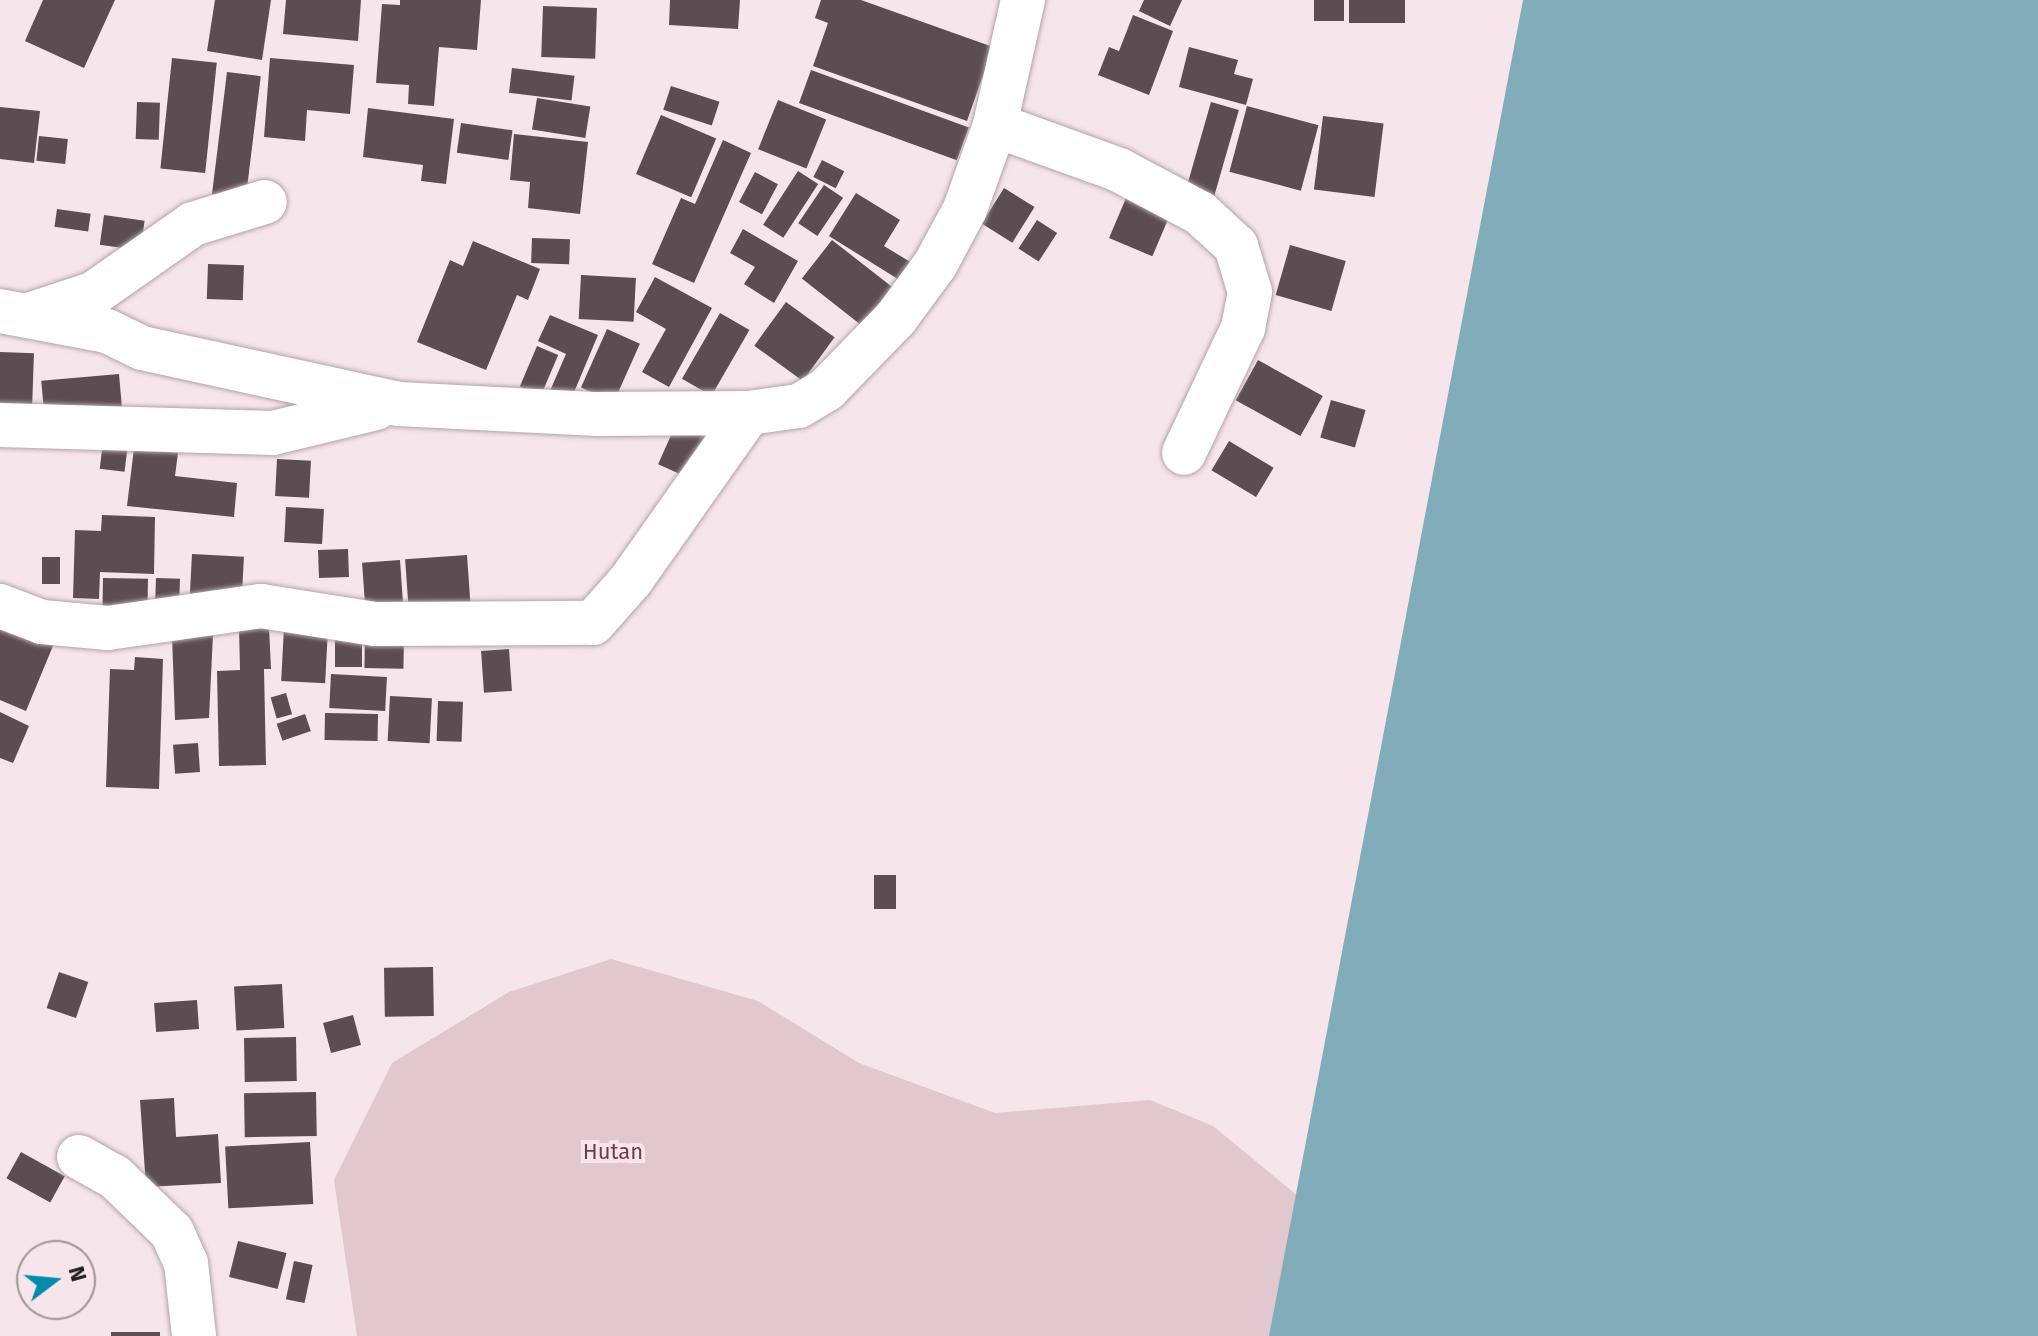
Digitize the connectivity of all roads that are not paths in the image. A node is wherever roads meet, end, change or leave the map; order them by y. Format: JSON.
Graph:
{"nodes":[{"id":1,"x":1023,"y":0,"type":"edge"},
{"id":2,"x":995,"y":125,"type":"junction"},
{"id":3,"x":265,"y":202,"type":"dead end"},
{"id":4,"x":13,"y":314,"type":"edge"},
{"id":5,"x":398,"y":404,"type":"junction"},
{"id":6,"x":749,"y":413,"type":"junction"},
{"id":7,"x":0,"y":425,"type":"edge"},
{"id":8,"x":1184,"y":453,"type":"dead end"},
{"id":9,"x":0,"y":606,"type":"edge"},
{"id":10,"x":79,"y":1157,"type":"dead end"},
{"id":11,"x":194,"y":1336,"type":"edge"}],
"edges":[{"from":1,"to":2,"type":"street"},
{"from":2,"to":6,"type":"street"},
{"from":2,"to":8,"type":"street"},
{"from":3,"to":4,"type":"street"},
{"from":4,"to":5,"type":"street"},
{"from":5,"to":6,"type":"street"},
{"from":5,"to":7,"type":"street"},
{"from":6,"to":9,"type":"street"},
{"from":10,"to":11,"type":"street"}]}
